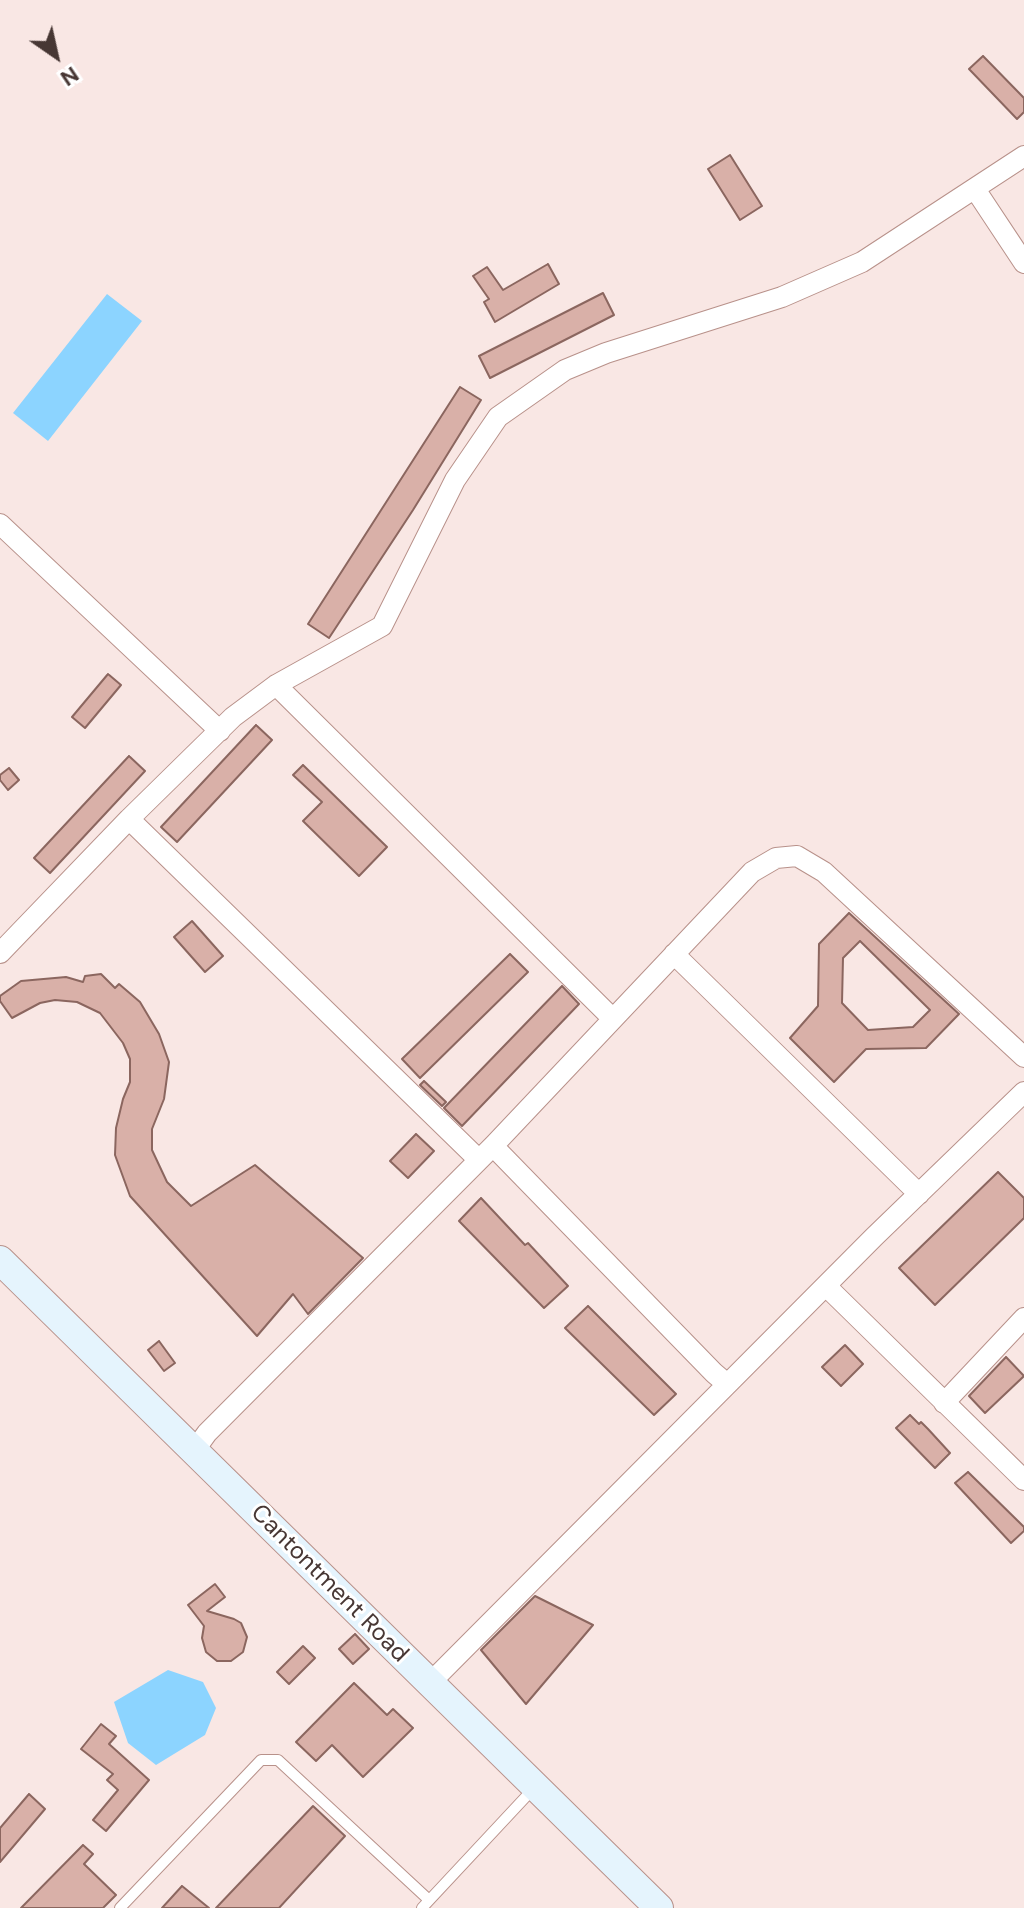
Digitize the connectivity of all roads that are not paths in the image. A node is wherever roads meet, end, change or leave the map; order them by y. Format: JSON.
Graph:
{"nodes":[{"id":1,"x":1024,"y":156,"type":"edge"},
{"id":2,"x":975,"y":189,"type":"junction"},
{"id":3,"x":1024,"y":263,"type":"edge"},
{"id":4,"x":0,"y":524,"type":"edge"},
{"id":5,"x":276,"y":685,"type":"junction"},
{"id":6,"x":220,"y":731,"type":"junction"},
{"id":7,"x":129,"y":819,"type":"junction"},
{"id":8,"x":0,"y":953,"type":"edge"},
{"id":9,"x":674,"y":954,"type":"junction"},
{"id":10,"x":612,"y":1018,"type":"junction"},
{"id":11,"x":1024,"y":1057,"type":"edge"},
{"id":12,"x":1024,"y":1092,"type":"edge"},
{"id":13,"x":486,"y":1153,"type":"junction"},
{"id":14,"x":919,"y":1194,"type":"junction"},
{"id":15,"x":0,"y":1260,"type":"edge"},
{"id":16,"x":826,"y":1286,"type":"junction"},
{"id":17,"x":1024,"y":1318,"type":"edge"},
{"id":18,"x":727,"y":1384,"type":"junction"},
{"id":19,"x":944,"y":1403,"type":"junction"},
{"id":20,"x":194,"y":1451,"type":"junction"},
{"id":21,"x":1024,"y":1480,"type":"edge"},
{"id":22,"x":430,"y":1683,"type":"junction"},
{"id":23,"x":535,"y":1787,"type":"junction"},
{"id":24,"x":425,"y":1904,"type":"edge"},
{"id":25,"x":120,"y":1908,"type":"edge"},
{"id":26,"x":659,"y":1908,"type":"edge"}],
"edges":[{"from":1,"to":2,"type":"street"},
{"from":2,"to":3,"type":"street"},
{"from":2,"to":5,"type":"street"},
{"from":4,"to":6,"type":"street"},
{"from":5,"to":6,"type":"street"},
{"from":5,"to":10,"type":"street"},
{"from":6,"to":7,"type":"street"},
{"from":7,"to":8,"type":"street"},
{"from":7,"to":13,"type":"street"},
{"from":9,"to":10,"type":"street"},
{"from":9,"to":11,"type":"street"},
{"from":9,"to":14,"type":"street"},
{"from":10,"to":13,"type":"street"},
{"from":12,"to":14,"type":"street"},
{"from":13,"to":18,"type":"street"},
{"from":13,"to":20,"type":"street"},
{"from":14,"to":16,"type":"street"},
{"from":15,"to":20,"type":"street","name":"Cantontment Road"},
{"from":16,"to":18,"type":"street"},
{"from":16,"to":19,"type":"street"},
{"from":17,"to":19,"type":"street"},
{"from":18,"to":22,"type":"street"},
{"from":19,"to":21,"type":"street"},
{"from":20,"to":22,"type":"street","name":"Cantontment Road"},
{"from":22,"to":23,"type":"street","name":"Cantontment Road"},
{"from":23,"to":24,"type":"lane"},
{"from":23,"to":26,"type":"street","name":"Cantontment Road"},
{"from":24,"to":25,"type":"lane"}]}
